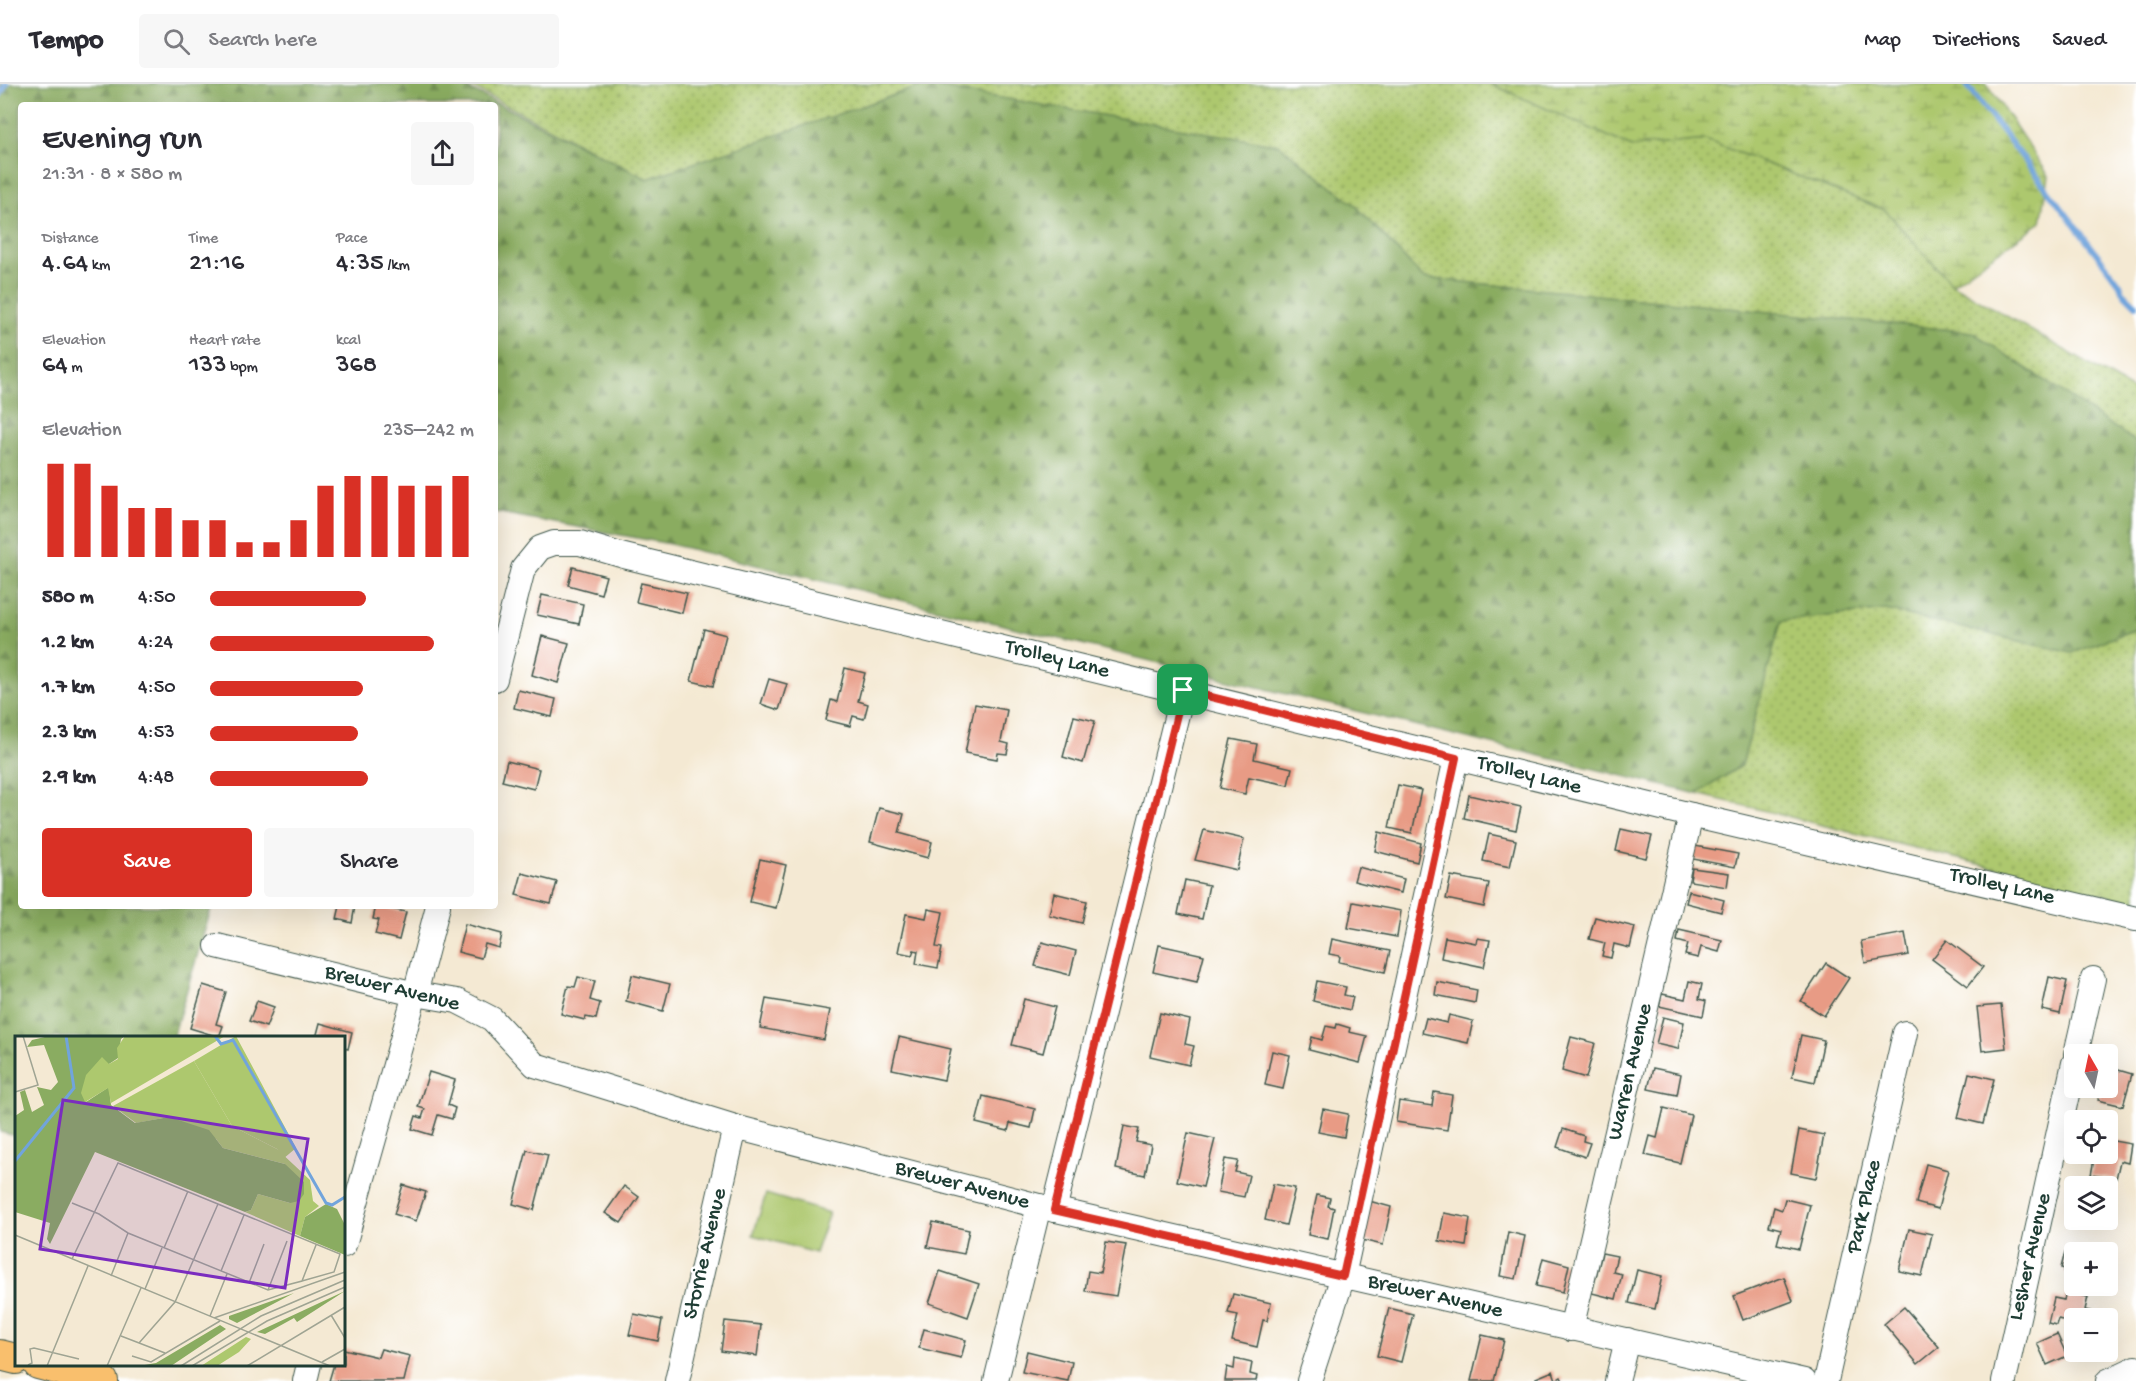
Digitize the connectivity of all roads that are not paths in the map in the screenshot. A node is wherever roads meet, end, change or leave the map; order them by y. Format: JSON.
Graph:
{"nodes":[{"id":1,"x":498,"y":667,"type":"edge"},
{"id":2,"x":1183,"y":690,"type":"junction"},
{"id":3,"x":1456,"y":758,"type":"junction"},
{"id":4,"x":1691,"y":815,"type":"junction"},
{"id":5,"x":437,"y":909,"type":"edge"},
{"id":6,"x":2136,"y":919,"type":"edge"},
{"id":7,"x":217,"y":945,"type":"dead end"},
{"id":8,"x":2093,"y":979,"type":"dead end"},
{"id":9,"x":416,"y":994,"type":"junction"},
{"id":10,"x":1905,"y":1033,"type":"dead end"},
{"id":11,"x":2078,"y":1044,"type":"edge"},
{"id":12,"x":2066,"y":1098,"type":"edge"},
{"id":13,"x":735,"y":1126,"type":"junction"},
{"id":14,"x":1047,"y":1208,"type":"junction"},
{"id":15,"x":345,"y":1242,"type":"edge"},
{"id":16,"x":1343,"y":1276,"type":"junction"},
{"id":17,"x":1570,"y":1329,"type":"junction"},
{"id":18,"x":1627,"y":1340,"type":"junction"},
{"id":19,"x":0,"y":1355,"type":"edge"},
{"id":20,"x":15,"y":1359,"type":"edge"},
{"id":21,"x":42,"y":1366,"type":"edge"},
{"id":22,"x":309,"y":1366,"type":"edge"},
{"id":23,"x":2133,"y":1370,"type":"edge"},
{"id":24,"x":104,"y":1381,"type":"edge"},
{"id":25,"x":304,"y":1381,"type":"edge"},
{"id":26,"x":677,"y":1381,"type":"edge"},
{"id":27,"x":996,"y":1381,"type":"edge"},
{"id":28,"x":1309,"y":1381,"type":"edge"},
{"id":29,"x":1617,"y":1381,"type":"edge"},
{"id":30,"x":1804,"y":1381,"type":"edge"},
{"id":31,"x":1826,"y":1381,"type":"edge"},
{"id":32,"x":2004,"y":1381,"type":"edge"},
{"id":33,"x":2108,"y":1381,"type":"edge"}],
"edges":[{"from":1,"to":2,"type":"street","name":"Trolley Lane"},
{"from":2,"to":3,"type":"street","name":"Trolley Lane"},
{"from":2,"to":14,"type":"street"},
{"from":3,"to":4,"type":"street","name":"Trolley Lane"},
{"from":3,"to":16,"type":"street"},
{"from":4,"to":6,"type":"street","name":"Trolley Lane"},
{"from":4,"to":17,"type":"street","name":"Warren Avenue"},
{"from":5,"to":9,"type":"street"},
{"from":7,"to":9,"type":"street","name":"Brewer Avenue"},
{"from":8,"to":11,"type":"street"},
{"from":9,"to":13,"type":"street","name":"Brewer Avenue"},
{"from":9,"to":15,"type":"street"},
{"from":10,"to":31,"type":"street","name":"Park Place"},
{"from":12,"to":32,"type":"street","name":"Lesher Avenue"},
{"from":13,"to":14,"type":"street","name":"Brewer Avenue"},
{"from":13,"to":26,"type":"street","name":"Storrie Avenue"},
{"from":14,"to":16,"type":"street","name":"Brewer Avenue"},
{"from":14,"to":27,"type":"street"},
{"from":16,"to":17,"type":"street","name":"Brewer Avenue"},
{"from":16,"to":28,"type":"street"},
{"from":17,"to":18,"type":"street","name":"Brewer Avenue"},
{"from":18,"to":29,"type":"street"},
{"from":18,"to":30,"type":"street","name":"Brewer Avenue"},
{"from":19,"to":20,"type":"main road"},
{"from":21,"to":24,"type":"main road"},
{"from":22,"to":25,"type":"street"},
{"from":23,"to":33,"type":"street"}]}
